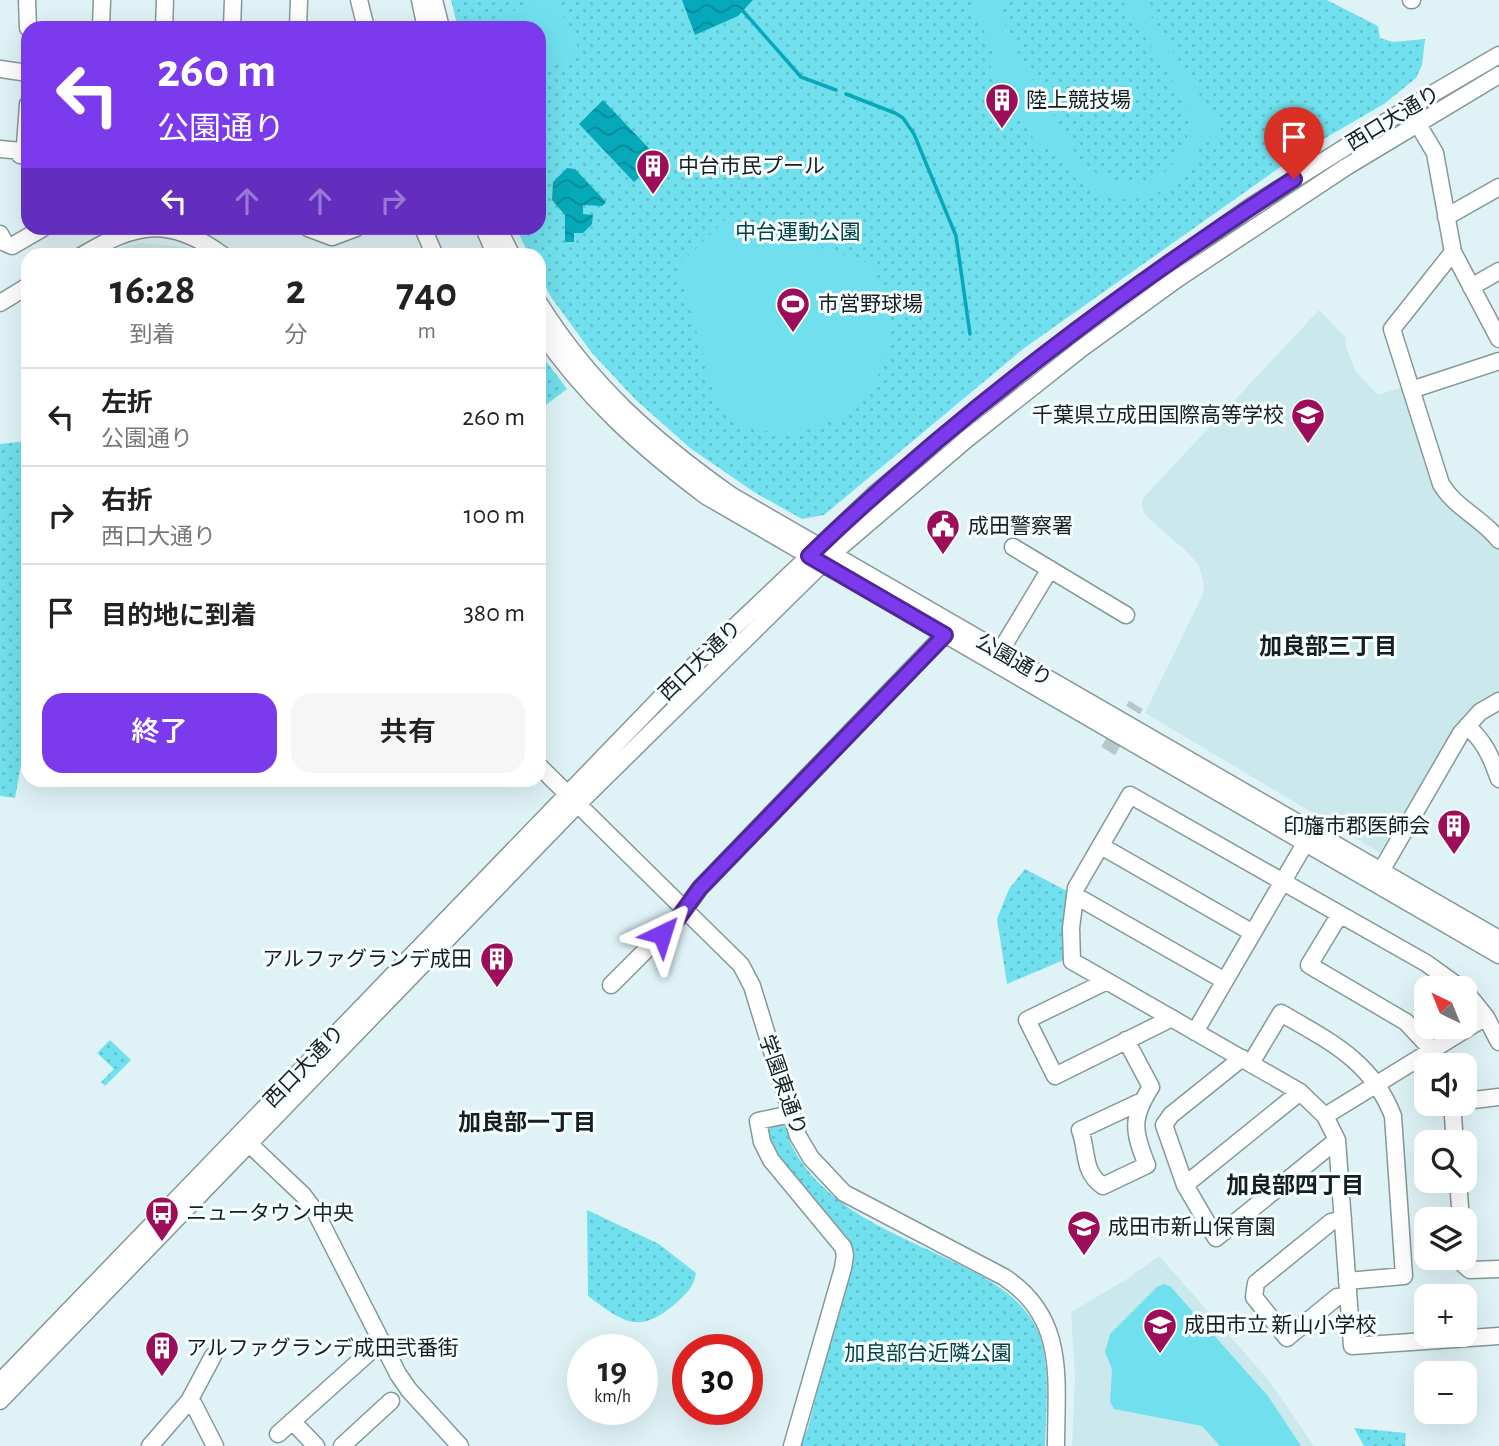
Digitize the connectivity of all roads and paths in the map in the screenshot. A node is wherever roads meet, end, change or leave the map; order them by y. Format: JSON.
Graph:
{"nodes":[{"id":1,"x":27,"y":0,"type":"edge"},
{"id":2,"x":102,"y":0,"type":"edge"},
{"id":3,"x":165,"y":0,"type":"edge"},
{"id":4,"x":233,"y":0,"type":"edge"},
{"id":5,"x":299,"y":0,"type":"edge"},
{"id":6,"x":359,"y":0,"type":"edge"},
{"id":7,"x":420,"y":0,"type":"edge"},
{"id":8,"x":434,"y":0,"type":"edge"},
{"id":9,"x":28,"y":21,"type":"edge"},
{"id":10,"x":101,"y":21,"type":"edge"},
{"id":11,"x":164,"y":21,"type":"edge"},
{"id":12,"x":232,"y":21,"type":"edge"},
{"id":13,"x":298,"y":21,"type":"edge"},
{"id":14,"x":364,"y":21,"type":"edge"},
{"id":15,"x":424,"y":21,"type":"edge"},
{"id":16,"x":439,"y":21,"type":"edge"},
{"id":17,"x":1499,"y":55,"type":"edge"},
{"id":18,"x":0,"y":69,"type":"edge"},
{"id":19,"x":21,"y":72,"type":"edge"},
{"id":20,"x":1499,"y":75,"type":"edge"},
{"id":21,"x":1408,"y":107,"type":"junction"},
{"id":22,"x":1417,"y":122,"type":"junction"},
{"id":23,"x":0,"y":149,"type":"edge"},
{"id":24,"x":21,"y":151,"type":"edge"},
{"id":25,"x":1336,"y":152,"type":"junction"},
{"id":26,"x":1346,"y":167,"type":"junction"},
{"id":27,"x":1499,"y":187,"type":"edge"},
{"id":28,"x":1446,"y":217,"type":"junction"},
{"id":29,"x":0,"y":234,"type":"edge"},
{"id":30,"x":31,"y":235,"type":"edge"},
{"id":31,"x":119,"y":235,"type":"edge"},
{"id":32,"x":190,"y":235,"type":"edge"},
{"id":33,"x":95,"y":248,"type":"edge"},
{"id":34,"x":211,"y":248,"type":"edge"},
{"id":35,"x":1453,"y":252,"type":"junction"},
{"id":36,"x":1499,"y":271,"type":"edge"},
{"id":37,"x":1471,"y":287,"type":"junction"},
{"id":38,"x":21,"y":290,"type":"edge"},
{"id":39,"x":0,"y":303,"type":"edge"},
{"id":40,"x":546,"y":329,"type":"edge"},
{"id":41,"x":1499,"y":339,"type":"edge"},
{"id":42,"x":1499,"y":361,"type":"edge"},
{"id":43,"x":1411,"y":390,"type":"junction"},
{"id":44,"x":1499,"y":540,"type":"edge"},
{"id":45,"x":1013,"y":547,"type":"dead end"},
{"id":46,"x":820,"y":555,"type":"junction"},
{"id":47,"x":1050,"y":569,"type":"junction"},
{"id":48,"x":1126,"y":615,"type":"dead end"},
{"id":49,"x":945,"y":635,"type":"junction"},
{"id":50,"x":997,"y":658,"type":"junction"},
{"id":51,"x":1499,"y":701,"type":"edge"},
{"id":52,"x":1467,"y":726,"type":"junction"},
{"id":53,"x":546,"y":773,"type":"edge"},
{"id":54,"x":1499,"y":779,"type":"edge"},
{"id":55,"x":572,"y":799,"type":"junction"},
{"id":56,"x":1309,"y":838,"type":"junction"},
{"id":57,"x":1101,"y":846,"type":"junction"},
{"id":58,"x":1381,"y":871,"type":"junction"},
{"id":59,"x":1283,"y":882,"type":"junction"},
{"id":60,"x":1076,"y":896,"type":"junction"},
{"id":61,"x":684,"y":908,"type":"junction"},
{"id":62,"x":1340,"y":914,"type":"junction"},
{"id":63,"x":1253,"y":933,"type":"junction"},
{"id":64,"x":1499,"y":939,"type":"edge"},
{"id":65,"x":1499,"y":955,"type":"edge"},
{"id":66,"x":1444,"y":976,"type":"edge"},
{"id":67,"x":1107,"y":981,"type":"junction"},
{"id":68,"x":1225,"y":981,"type":"junction"},
{"id":69,"x":611,"y":985,"type":"dead end"},
{"id":70,"x":1477,"y":1006,"type":"edge"},
{"id":71,"x":1486,"y":1017,"type":"junction"},
{"id":72,"x":1172,"y":1018,"type":"junction"},
{"id":73,"x":1195,"y":1032,"type":"junction"},
{"id":74,"x":1126,"y":1040,"type":"junction"},
{"id":75,"x":1499,"y":1042,"type":"edge"},
{"id":76,"x":1432,"y":1051,"type":"junction"},
{"id":77,"x":1246,"y":1061,"type":"junction"},
{"id":78,"x":1377,"y":1085,"type":"junction"},
{"id":79,"x":1300,"y":1092,"type":"junction"},
{"id":80,"x":1499,"y":1097,"type":"edge"},
{"id":81,"x":1477,"y":1100,"type":"edge"},
{"id":82,"x":1142,"y":1101,"type":"junction"},
{"id":83,"x":791,"y":1114,"type":"junction"},
{"id":84,"x":1325,"y":1116,"type":"junction"},
{"id":85,"x":244,"y":1140,"type":"junction"},
{"id":86,"x":1337,"y":1140,"type":"junction"},
{"id":87,"x":1185,"y":1185,"type":"junction"},
{"id":88,"x":1343,"y":1219,"type":"junction"},
{"id":89,"x":1499,"y":1269,"type":"edge"},
{"id":90,"x":1477,"y":1270,"type":"edge"},
{"id":91,"x":1348,"y":1288,"type":"junction"},
{"id":92,"x":1499,"y":1336,"type":"edge"},
{"id":93,"x":382,"y":1341,"type":"junction"},
{"id":94,"x":213,"y":1356,"type":"dead end"},
{"id":95,"x":0,"y":1382,"type":"edge"},
{"id":96,"x":0,"y":1401,"type":"edge"},
{"id":97,"x":189,"y":1401,"type":"junction"},
{"id":98,"x":391,"y":1401,"type":"dead end"},
{"id":99,"x":292,"y":1421,"type":"junction"},
{"id":100,"x":278,"y":1434,"type":"dead end"},
{"id":101,"x":150,"y":1446,"type":"edge"},
{"id":102,"x":215,"y":1446,"type":"edge"},
{"id":103,"x":316,"y":1446,"type":"edge"},
{"id":104,"x":342,"y":1446,"type":"edge"},
{"id":105,"x":460,"y":1446,"type":"edge"},
{"id":106,"x":792,"y":1446,"type":"edge"},
{"id":107,"x":1056,"y":1446,"type":"edge"}],
"edges":[{"from":1,"to":9,"type":"street"},
{"from":2,"to":10,"type":"street"},
{"from":3,"to":11,"type":"street"},
{"from":4,"to":12,"type":"street"},
{"from":5,"to":13,"type":"street"},
{"from":6,"to":14,"type":"street"},
{"from":7,"to":15,"type":"street"},
{"from":8,"to":16,"type":"street"},
{"from":17,"to":21,"type":"street","name":"西口大通り"},
{"from":18,"to":19,"type":"street"},
{"from":20,"to":22,"type":"street","name":"西口大通り"},
{"from":21,"to":22,"type":"street"},
{"from":21,"to":25,"type":"street","name":"西口大通り"},
{"from":22,"to":26,"type":"street","name":"西口大通り"},
{"from":22,"to":28,"type":"street"},
{"from":23,"to":24,"type":"street"},
{"from":25,"to":26,"type":"street"},
{"from":25,"to":46,"type":"street","name":"西口大通り"},
{"from":26,"to":46,"type":"street","name":"西口大通り"},
{"from":27,"to":28,"type":"street"},
{"from":28,"to":35,"type":"street"},
{"from":29,"to":30,"type":"street"},
{"from":31,"to":33,"type":"street"},
{"from":32,"to":34,"type":"street"},
{"from":35,"to":37,"type":"street"},
{"from":35,"to":43,"type":"street"},
{"from":36,"to":37,"type":"street"},
{"from":37,"to":41,"type":"street"},
{"from":38,"to":39,"type":"street"},
{"from":40,"to":46,"type":"street","name":"公園通り"},
{"from":42,"to":43,"type":"street"},
{"from":43,"to":44,"type":"street"},
{"from":45,"to":47,"type":"street"},
{"from":46,"to":49,"type":"street","name":"公園通り"},
{"from":46,"to":50,"type":"street","name":"公園通り"},
{"from":46,"to":55,"type":"street","name":"西口大通り"},
{"from":47,"to":48,"type":"street"},
{"from":47,"to":50,"type":"street"},
{"from":49,"to":50,"type":"street","name":"公園通り"},
{"from":49,"to":61,"type":"street"},
{"from":50,"to":56,"type":"street","name":"公園通り"},
{"from":51,"to":52,"type":"street"},
{"from":52,"to":54,"type":"street"},
{"from":52,"to":58,"type":"street"},
{"from":53,"to":55,"type":"street","name":"学園東通り"},
{"from":55,"to":61,"type":"street","name":"学園東通り"},
{"from":55,"to":85,"type":"street","name":"西口大通り"},
{"from":56,"to":58,"type":"street","name":"公園通り"},
{"from":56,"to":59,"type":"street"},
{"from":56,"to":65,"type":"street","name":"公園通り"},
{"from":57,"to":59,"type":"street"},
{"from":57,"to":60,"type":"street"},
{"from":57,"to":63,"type":"street"},
{"from":58,"to":64,"type":"street","name":"公園通り"},
{"from":59,"to":62,"type":"street"},
{"from":59,"to":63,"type":"street"},
{"from":60,"to":67,"type":"street"},
{"from":60,"to":68,"type":"street"},
{"from":61,"to":69,"type":"street"},
{"from":61,"to":83,"type":"street","name":"学園東通り"},
{"from":62,"to":66,"type":"street"},
{"from":62,"to":76,"type":"street"},
{"from":63,"to":68,"type":"street"},
{"from":67,"to":72,"type":"street"},
{"from":67,"to":74,"type":"street"},
{"from":68,"to":73,"type":"street"},
{"from":70,"to":71,"type":"street"},
{"from":71,"to":75,"type":"street"},
{"from":71,"to":76,"type":"street"},
{"from":72,"to":73,"type":"street"},
{"from":72,"to":74,"type":"street"},
{"from":73,"to":77,"type":"street"},
{"from":74,"to":82,"type":"street"},
{"from":76,"to":78,"type":"street"},
{"from":77,"to":78,"type":"street"},
{"from":77,"to":79,"type":"street"},
{"from":77,"to":87,"type":"street"},
{"from":78,"to":84,"type":"street"},
{"from":78,"to":91,"type":"street"},
{"from":79,"to":84,"type":"street"},
{"from":79,"to":87,"type":"street"},
{"from":80,"to":81,"type":"street"},
{"from":82,"to":82,"type":"street"},
{"from":83,"to":106,"type":"street"},
{"from":83,"to":107,"type":"street","name":"学園東通り"},
{"from":84,"to":86,"type":"street"},
{"from":85,"to":93,"type":"street"},
{"from":85,"to":95,"type":"street","name":"西口大通り"},
{"from":85,"to":96,"type":"street","name":"西口大通り"},
{"from":86,"to":87,"type":"street"},
{"from":86,"to":88,"type":"street"},
{"from":88,"to":91,"type":"street"},
{"from":88,"to":91,"type":"street"},
{"from":89,"to":90,"type":"street"},
{"from":91,"to":92,"type":"street"},
{"from":93,"to":99,"type":"street"},
{"from":93,"to":105,"type":"street"},
{"from":94,"to":97,"type":"street"},
{"from":97,"to":101,"type":"street"},
{"from":97,"to":102,"type":"street"},
{"from":98,"to":104,"type":"street"},
{"from":99,"to":100,"type":"street"},
{"from":99,"to":103,"type":"street"}]}
